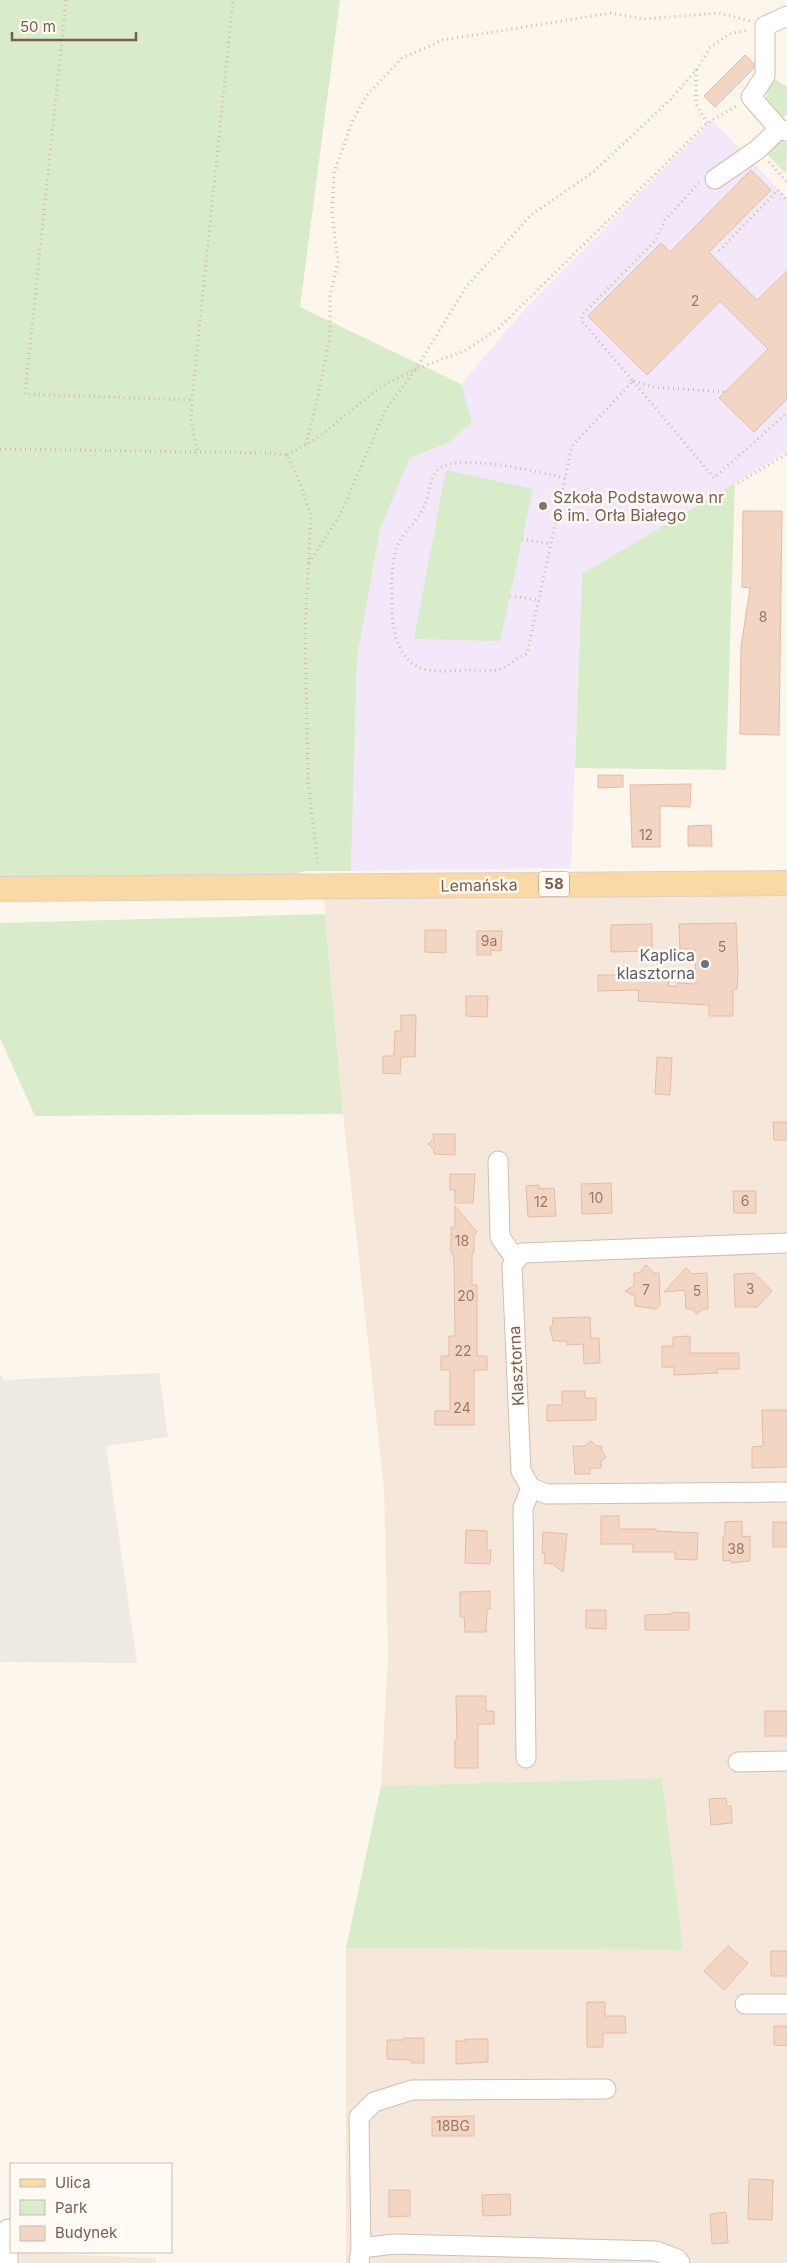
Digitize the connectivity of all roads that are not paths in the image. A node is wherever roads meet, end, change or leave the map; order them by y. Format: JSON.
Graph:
{"nodes":[{"id":1,"x":787,"y":16,"type":"edge"},
{"id":2,"x":783,"y":130,"type":"edge"},
{"id":3,"x":715,"y":179,"type":"road end"},
{"id":4,"x":787,"y":882,"type":"edge"},
{"id":5,"x":0,"y":889,"type":"edge"},
{"id":6,"x":498,"y":1161,"type":"dead end"},
{"id":7,"x":787,"y":1243,"type":"edge"},
{"id":8,"x":516,"y":1260,"type":"junction"},
{"id":9,"x":531,"y":1488,"type":"junction"},
{"id":10,"x":787,"y":1492,"type":"edge"},
{"id":11,"x":526,"y":1758,"type":"dead end"},
{"id":12,"x":787,"y":1761,"type":"edge"},
{"id":13,"x":738,"y":1762,"type":"dead end"},
{"id":14,"x":745,"y":2004,"type":"dead end"},
{"id":15,"x":787,"y":2004,"type":"edge"},
{"id":16,"x":606,"y":2089,"type":"dead end"},
{"id":17,"x":8,"y":2229,"type":"dead end"},
{"id":18,"x":360,"y":2256,"type":"edge"},
{"id":19,"x":8,"y":2263,"type":"edge"},
{"id":20,"x":680,"y":2263,"type":"edge"}],
"edges":[{"from":1,"to":2,"type":"street"},
{"from":2,"to":3,"type":"street"},
{"from":4,"to":5,"type":"main road","name":"Lemańska","number":"58"},
{"from":6,"to":8,"type":"street"},
{"from":7,"to":8,"type":"street"},
{"from":8,"to":9,"type":"street","name":"Klasztorna"},
{"from":9,"to":10,"type":"street"},
{"from":9,"to":11,"type":"street"},
{"from":12,"to":13,"type":"street"},
{"from":14,"to":15,"type":"street"},
{"from":16,"to":18,"type":"street"},
{"from":17,"to":19,"type":"street"},
{"from":18,"to":20,"type":"street"}]}
